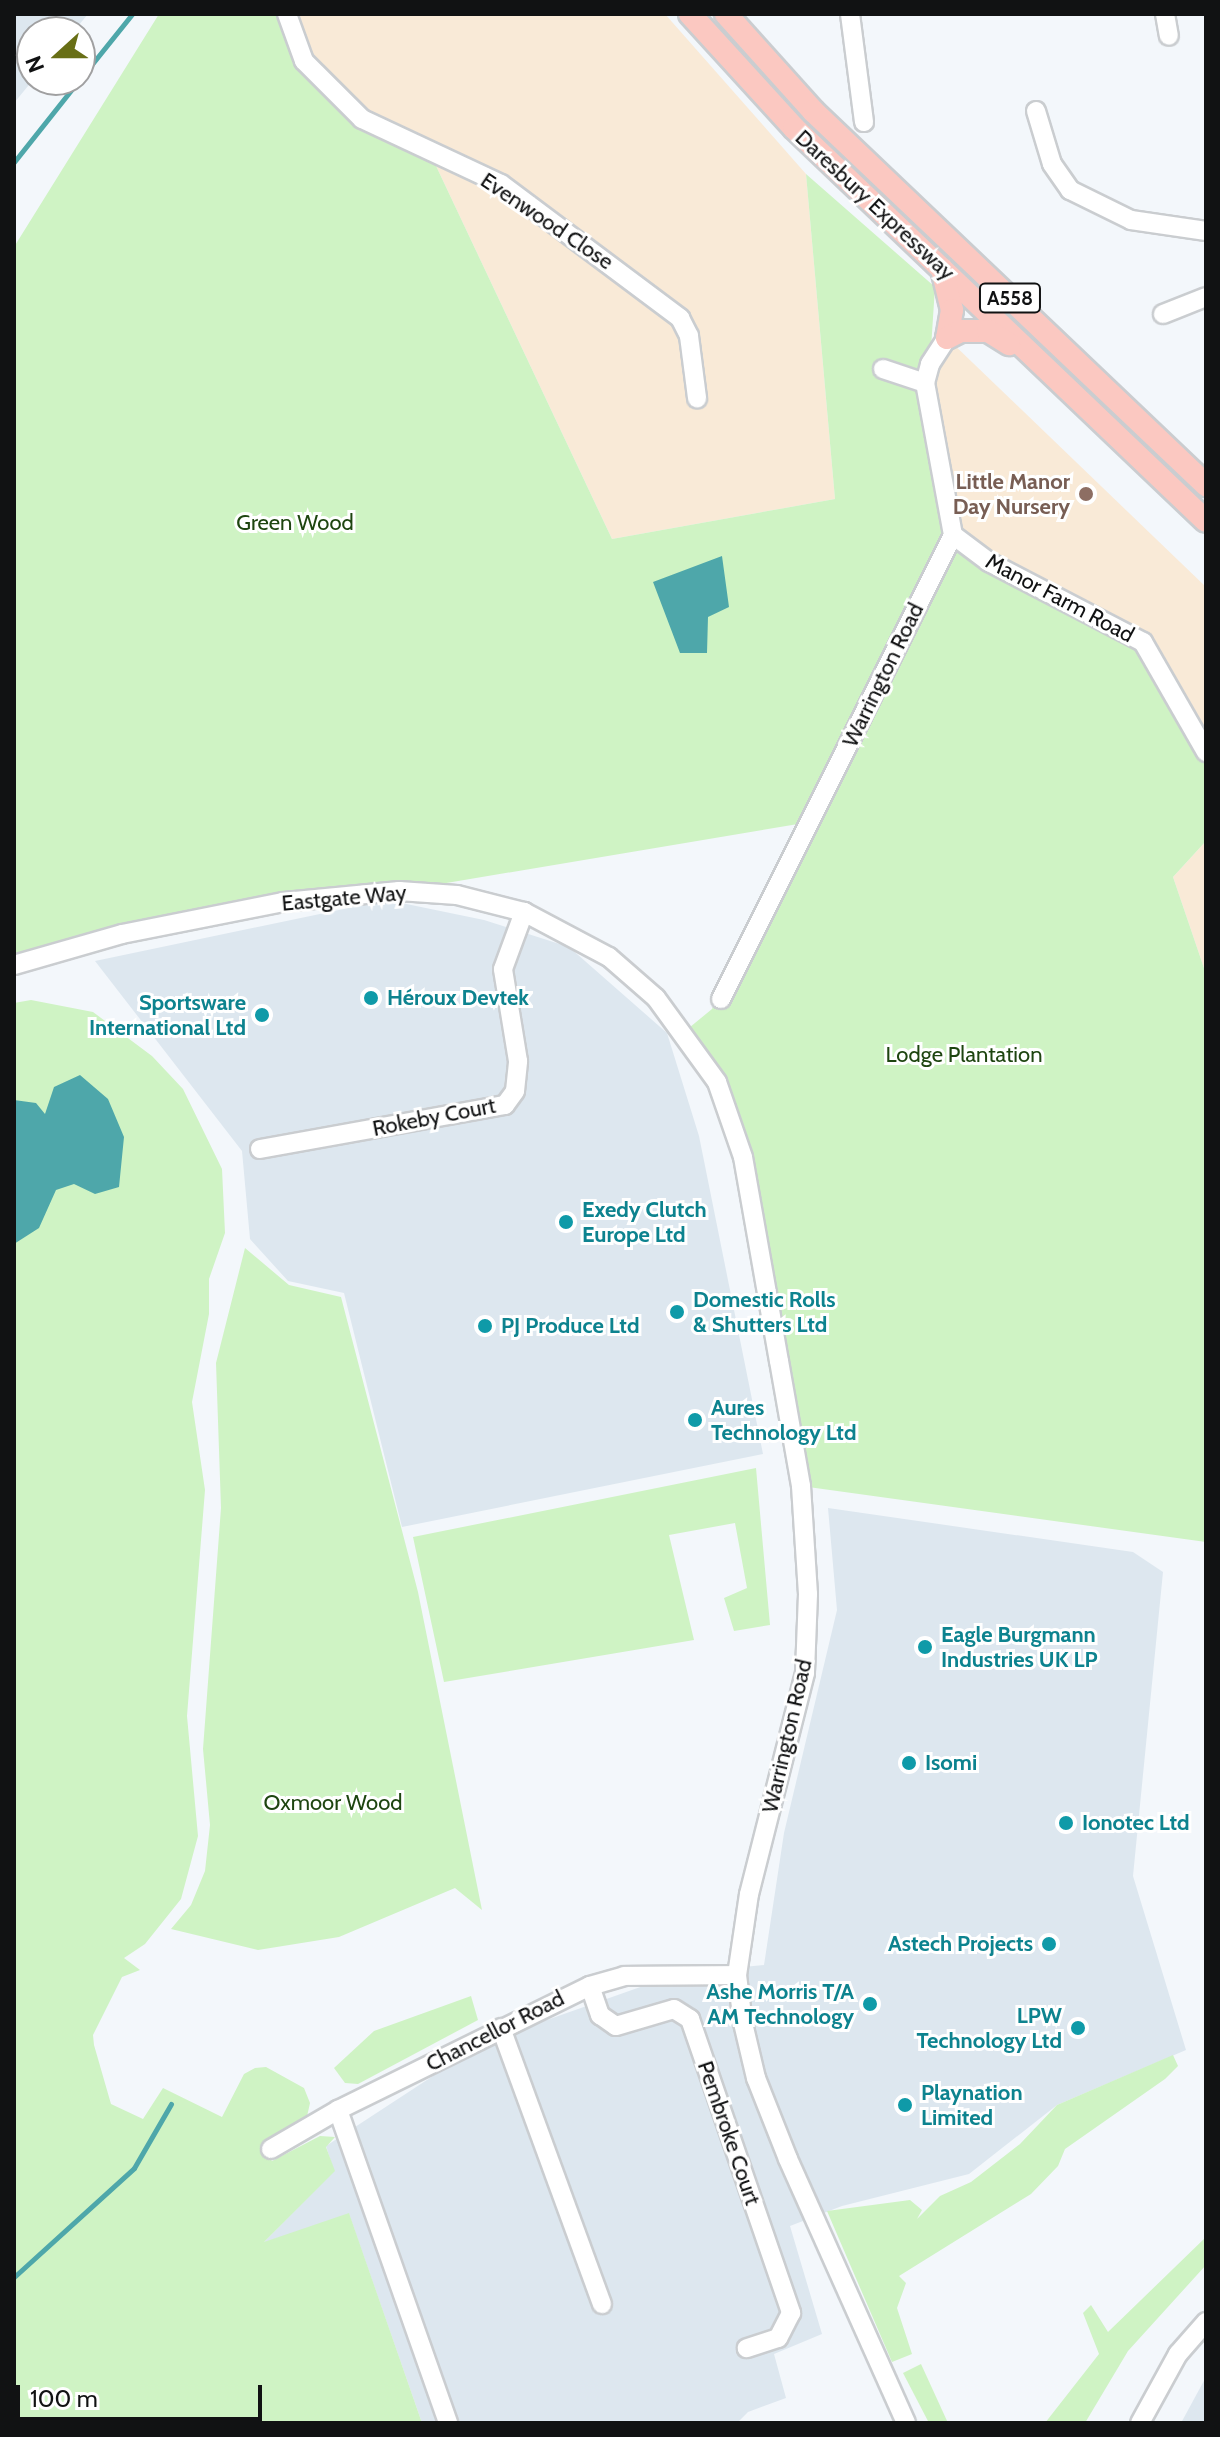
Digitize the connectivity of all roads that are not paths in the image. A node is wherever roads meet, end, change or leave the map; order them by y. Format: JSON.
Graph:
{"nodes":[{"id":1,"x":287,"y":14,"type":"edge"},
{"id":2,"x":690,"y":14,"type":"edge"},
{"id":3,"x":726,"y":14,"type":"edge"},
{"id":4,"x":733,"y":14,"type":"edge"},
{"id":5,"x":850,"y":14,"type":"edge"},
{"id":6,"x":1165,"y":14,"type":"edge"},
{"id":7,"x":1169,"y":36,"type":"dead end"},
{"id":8,"x":763,"y":58,"type":"junction"},
{"id":9,"x":1036,"y":111,"type":"dead end"},
{"id":10,"x":864,"y":122,"type":"dead end"},
{"id":11,"x":1206,"y":231,"type":"edge"},
{"id":12,"x":942,"y":268,"type":"junction"},
{"id":13,"x":1206,"y":297,"type":"edge"},
{"id":14,"x":1163,"y":314,"type":"dead end"},
{"id":15,"x":947,"y":338,"type":"junction"},
{"id":16,"x":883,"y":369,"type":"dead end"},
{"id":17,"x":925,"y":383,"type":"junction"},
{"id":18,"x":697,"y":398,"type":"dead end"},
{"id":19,"x":1094,"y":413,"type":"junction"},
{"id":20,"x":1206,"y":485,"type":"edge"},
{"id":21,"x":1206,"y":521,"type":"edge"},
{"id":22,"x":953,"y":535,"type":"junction"},
{"id":23,"x":1206,"y":752,"type":"edge"},
{"id":24,"x":524,"y":912,"type":"junction"},
{"id":25,"x":14,"y":965,"type":"edge"},
{"id":26,"x":721,"y":999,"type":"dead end"},
{"id":27,"x":684,"y":1032,"type":"joint"},
{"id":28,"x":260,"y":1149,"type":"dead end"},
{"id":29,"x":737,"y":1975,"type":"junction"},
{"id":30,"x":590,"y":1986,"type":"junction"},
{"id":31,"x":501,"y":2028,"type":"junction"},
{"id":32,"x":338,"y":2110,"type":"junction"},
{"id":33,"x":271,"y":2149,"type":"dead end"},
{"id":34,"x":602,"y":2304,"type":"dead end"},
{"id":35,"x":1206,"y":2322,"type":"edge"},
{"id":36,"x":747,"y":2348,"type":"dead end"},
{"id":37,"x":448,"y":2423,"type":"edge"},
{"id":38,"x":906,"y":2423,"type":"edge"},
{"id":39,"x":1140,"y":2423,"type":"edge"}],
"edges":[{"from":1,"to":18,"type":"street","name":"Evenwood Close"},
{"from":2,"to":12,"type":"main road","name":"Daresbury Expressway","number":"A558"},
{"from":3,"to":8,"type":"main road","name":"Daresbury Expressway","number":"A558"},
{"from":4,"to":8,"type":"street"},
{"from":5,"to":10,"type":"street"},
{"from":6,"to":7,"type":"street"},
{"from":8,"to":20,"type":"main road","name":"Daresbury Expressway","number":"A558"},
{"from":9,"to":11,"type":"street"},
{"from":12,"to":15,"type":"main road"},
{"from":12,"to":19,"type":"main road","name":"Daresbury Expressway","number":"A558"},
{"from":13,"to":14,"type":"street"},
{"from":15,"to":17,"type":"street"},
{"from":15,"to":19,"type":"main road"},
{"from":16,"to":17,"type":"street"},
{"from":17,"to":22,"type":"street"},
{"from":19,"to":21,"type":"main road","name":"Daresbury Expressway","number":"A558"},
{"from":22,"to":23,"type":"street","name":"Manor Farm Road"},
{"from":22,"to":26,"type":"street","name":"Warrington Road"},
{"from":24,"to":25,"type":"street","name":"Eastgate Way"},
{"from":24,"to":27,"type":"street","name":"Eastgate Way"},
{"from":24,"to":28,"type":"street","name":"Rokeby Court"},
{"from":27,"to":29,"type":"street","name":"Warrington Road"},
{"from":29,"to":30,"type":"street","name":"Chancellor Road"},
{"from":29,"to":38,"type":"street","name":"Warrington Road"},
{"from":30,"to":31,"type":"street","name":"Chancellor Road"},
{"from":30,"to":36,"type":"street","name":"Pembroke Court"},
{"from":31,"to":32,"type":"street","name":"Chancellor Road"},
{"from":31,"to":34,"type":"street"},
{"from":32,"to":33,"type":"street","name":"Chancellor Road"},
{"from":32,"to":37,"type":"street"},
{"from":35,"to":39,"type":"street"}]}
